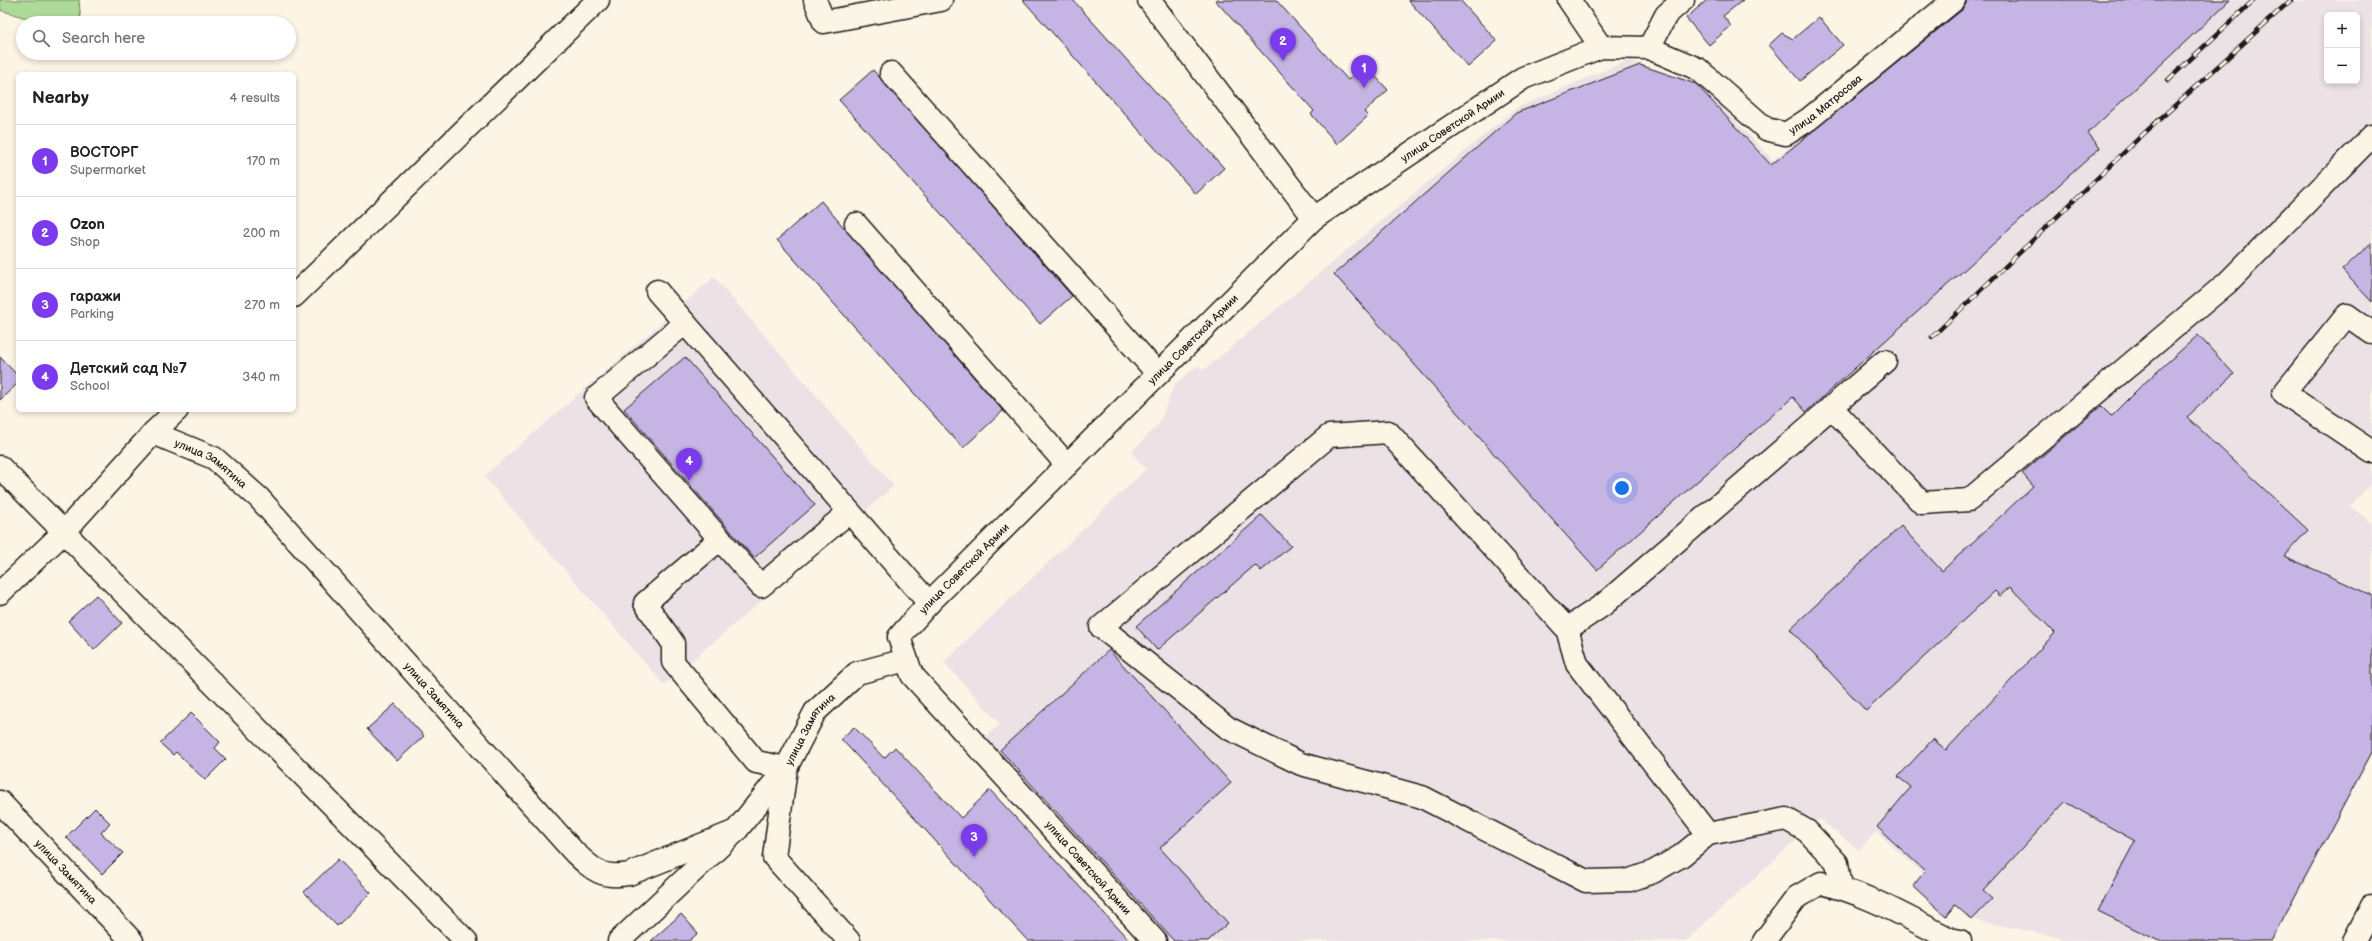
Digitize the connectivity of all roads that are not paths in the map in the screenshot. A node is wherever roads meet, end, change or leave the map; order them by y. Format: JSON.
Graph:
{"nodes":[{"id":1,"x":598,"y":0,"type":"edge"},
{"id":2,"x":815,"y":0,"type":"edge"},
{"id":3,"x":941,"y":0,"type":"edge"},
{"id":4,"x":1149,"y":0,"type":"edge"},
{"id":5,"x":1568,"y":0,"type":"edge"},
{"id":6,"x":1683,"y":0,"type":"edge"},
{"id":7,"x":1954,"y":0,"type":"edge"},
{"id":8,"x":1600,"y":47,"type":"junction"},
{"id":9,"x":1649,"y":48,"type":"junction"},
{"id":10,"x":891,"y":74,"type":"dead end"},
{"id":11,"x":2372,"y":136,"type":"edge"},
{"id":12,"x":1314,"y":218,"type":"junction"},
{"id":13,"x":856,"y":224,"type":"dead end"},
{"id":14,"x":657,"y":291,"type":"dead end"},
{"id":15,"x":296,"y":294,"type":"edge"},
{"id":16,"x":685,"y":324,"type":"junction"},
{"id":17,"x":2372,"y":333,"type":"edge"},
{"id":18,"x":1885,"y":361,"type":"dead end"},
{"id":19,"x":1158,"y":374,"type":"junction"},
{"id":20,"x":1831,"y":407,"type":"junction"},
{"id":21,"x":175,"y":412,"type":"edge"},
{"id":22,"x":153,"y":433,"type":"junction"},
{"id":23,"x":2372,"y":452,"type":"edge"},
{"id":24,"x":1067,"y":465,"type":"junction"},
{"id":25,"x":0,"y":467,"type":"edge"},
{"id":26,"x":849,"y":512,"type":"junction"},
{"id":27,"x":64,"y":533,"type":"junction"},
{"id":28,"x":720,"y":539,"type":"junction"},
{"id":29,"x":0,"y":593,"type":"edge"},
{"id":30,"x":928,"y":603,"type":"junction"},
{"id":31,"x":1567,"y":629,"type":"junction"},
{"id":32,"x":906,"y":660,"type":"junction"},
{"id":33,"x":786,"y":768,"type":"junction"},
{"id":34,"x":0,"y":802,"type":"edge"},
{"id":35,"x":736,"y":831,"type":"junction"},
{"id":36,"x":1708,"y":834,"type":"junction"},
{"id":37,"x":1841,"y":888,"type":"junction"},
{"id":38,"x":2372,"y":906,"type":"edge"},
{"id":39,"x":132,"y":941,"type":"edge"},
{"id":40,"x":466,"y":941,"type":"edge"},
{"id":41,"x":619,"y":941,"type":"edge"},
{"id":42,"x":849,"y":941,"type":"edge"},
{"id":43,"x":1155,"y":941,"type":"edge"},
{"id":44,"x":1764,"y":941,"type":"edge"},
{"id":45,"x":1960,"y":941,"type":"edge"},
{"id":46,"x":2354,"y":941,"type":"edge"}],
"edges":[{"from":1,"to":15,"type":"street"},
{"from":2,"to":3,"type":"street"},
{"from":4,"to":12,"type":"street"},
{"from":5,"to":8,"type":"street"},
{"from":6,"to":9,"type":"street"},
{"from":7,"to":9,"type":"street","name":"улица Матросова"},
{"from":8,"to":9,"type":"street","name":"улица Советской Армии"},
{"from":8,"to":12,"type":"street","name":"улица Советской Армии"},
{"from":10,"to":19,"type":"street"},
{"from":11,"to":20,"type":"street"},
{"from":12,"to":19,"type":"street","name":"улица Советской Армии"},
{"from":13,"to":24,"type":"street"},
{"from":14,"to":16,"type":"street"},
{"from":16,"to":26,"type":"street"},
{"from":16,"to":28,"type":"street"},
{"from":17,"to":23,"type":"street"},
{"from":18,"to":20,"type":"street"},
{"from":19,"to":24,"type":"street","name":"улица Советской Армии"},
{"from":20,"to":31,"type":"street"},
{"from":21,"to":22,"type":"street"},
{"from":22,"to":27,"type":"street"},
{"from":22,"to":35,"type":"street","name":"улица Замятина"},
{"from":24,"to":30,"type":"street","name":"улица Советской Армии"},
{"from":25,"to":27,"type":"street"},
{"from":26,"to":28,"type":"street"},
{"from":26,"to":30,"type":"street"},
{"from":27,"to":29,"type":"street"},
{"from":27,"to":40,"type":"street"},
{"from":28,"to":33,"type":"street"},
{"from":30,"to":32,"type":"street","name":"улица Советской Армии"},
{"from":31,"to":36,"type":"street"},
{"from":31,"to":36,"type":"street"},
{"from":32,"to":33,"type":"street","name":"улица Замятина"},
{"from":32,"to":43,"type":"street","name":"улица Советской Армии"},
{"from":33,"to":35,"type":"street","name":"улица Замятина"},
{"from":33,"to":42,"type":"street"},
{"from":34,"to":39,"type":"street","name":"улица Замятина"},
{"from":35,"to":41,"type":"street","name":"улица Замятина"},
{"from":36,"to":37,"type":"street"},
{"from":37,"to":44,"type":"street"},
{"from":37,"to":45,"type":"street"},
{"from":38,"to":46,"type":"street"}]}
